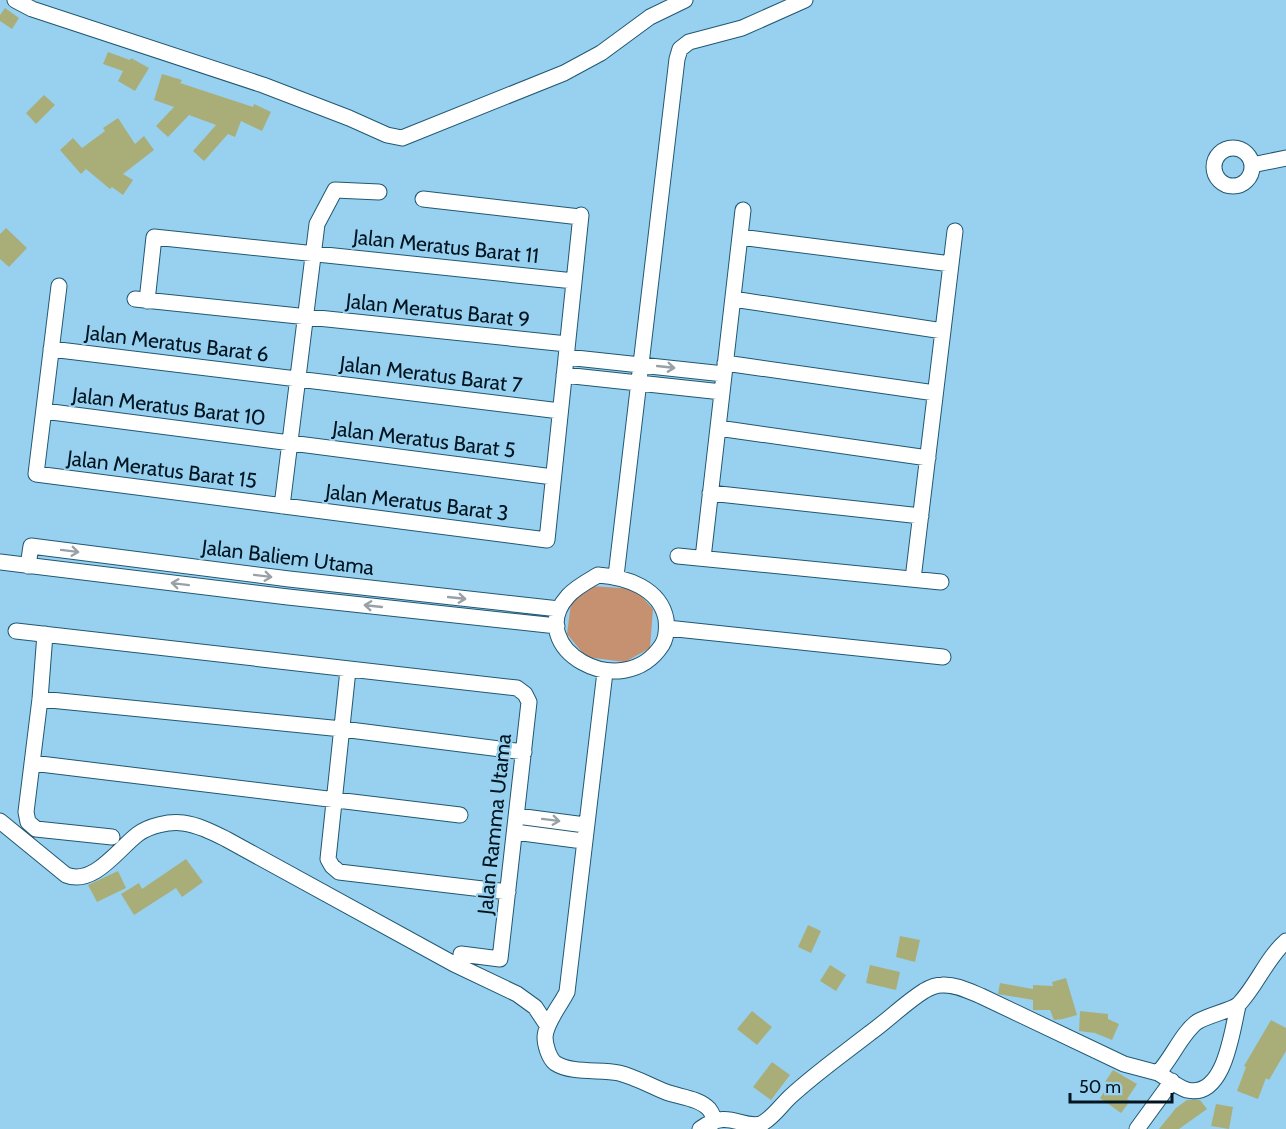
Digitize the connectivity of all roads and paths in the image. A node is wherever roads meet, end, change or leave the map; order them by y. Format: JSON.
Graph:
{"nodes":[{"id":1,"x":15,"y":0,"type":"edge"},
{"id":2,"x":685,"y":0,"type":"edge"},
{"id":3,"x":805,"y":0,"type":"edge"},
{"id":4,"x":1286,"y":158,"type":"edge"},
{"id":5,"x":1252,"y":165,"type":"dead end"},
{"id":6,"x":379,"y":192,"type":"dead end"},
{"id":7,"x":423,"y":199,"type":"dead end"},
{"id":8,"x":743,"y":210,"type":"dead end"},
{"id":9,"x":955,"y":231,"type":"dead end"},
{"id":10,"x":740,"y":237,"type":"junction"},
{"id":11,"x":313,"y":253,"type":"junction"},
{"id":12,"x":951,"y":264,"type":"junction"},
{"id":13,"x":574,"y":281,"type":"junction"},
{"id":14,"x":59,"y":286,"type":"dead end"},
{"id":15,"x":733,"y":299,"type":"junction"},
{"id":16,"x":141,"y":300,"type":"joint"},
{"id":17,"x":305,"y":317,"type":"junction"},
{"id":18,"x":943,"y":331,"type":"junction"},
{"id":19,"x":51,"y":349,"type":"junction"},
{"id":20,"x":567,"y":350,"type":"junction"},
{"id":21,"x":641,"y":364,"type":"junction"},
{"id":22,"x":725,"y":368,"type":"junction"},
{"id":23,"x":564,"y":375,"type":"junction"},
{"id":24,"x":298,"y":379,"type":"junction"},
{"id":25,"x":638,"y":383,"type":"junction"},
{"id":26,"x":722,"y":392,"type":"junction"},
{"id":27,"x":935,"y":393,"type":"junction"},
{"id":28,"x":44,"y":411,"type":"junction"},
{"id":29,"x":560,"y":411,"type":"junction"},
{"id":30,"x":718,"y":428,"type":"junction"},
{"id":31,"x":290,"y":442,"type":"junction"},
{"id":32,"x":928,"y":458,"type":"junction"},
{"id":33,"x":553,"y":477,"type":"junction"},
{"id":34,"x":710,"y":493,"type":"junction"},
{"id":35,"x":282,"y":506,"type":"junction"},
{"id":36,"x":921,"y":516,"type":"junction"},
{"id":37,"x":678,"y":556,"type":"dead end"},
{"id":38,"x":703,"y":558,"type":"junction"},
{"id":39,"x":0,"y":562,"type":"edge"},
{"id":40,"x":28,"y":566,"type":"junction"},
{"id":41,"x":616,"y":576,"type":"junction"},
{"id":42,"x":913,"y":579,"type":"junction"},
{"id":43,"x":941,"y":582,"type":"dead end"},
{"id":44,"x":559,"y":609,"type":"junction"},
{"id":45,"x":557,"y":626,"type":"junction"},
{"id":46,"x":667,"y":628,"type":"junction"},
{"id":47,"x":16,"y":631,"type":"dead end"},
{"id":48,"x":45,"y":634,"type":"junction"},
{"id":49,"x":943,"y":657,"type":"dead end"},
{"id":50,"x":348,"y":670,"type":"junction"},
{"id":51,"x":604,"y":672,"type":"junction"},
{"id":52,"x":40,"y":699,"type":"junction"},
{"id":53,"x":342,"y":729,"type":"junction"},
{"id":54,"x":524,"y":752,"type":"junction"},
{"id":55,"x":32,"y":764,"type":"junction"},
{"id":56,"x":333,"y":800,"type":"junction"},
{"id":57,"x":460,"y":815,"type":"dead end"},
{"id":58,"x":517,"y":816,"type":"junction"},
{"id":59,"x":0,"y":820,"type":"edge"},
{"id":60,"x":585,"y":825,"type":"junction"},
{"id":61,"x":515,"y":832,"type":"junction"},
{"id":62,"x":112,"y":837,"type":"dead end"},
{"id":63,"x":583,"y":841,"type":"junction"},
{"id":64,"x":508,"y":892,"type":"junction"},
{"id":65,"x":1286,"y":941,"type":"edge"},
{"id":66,"x":461,"y":954,"type":"dead end"},
{"id":67,"x":1238,"y":1006,"type":"junction"},
{"id":68,"x":547,"y":1025,"type":"junction"},
{"id":69,"x":1158,"y":1073,"type":"junction"},
{"id":70,"x":1172,"y":1081,"type":"junction"},
{"id":71,"x":714,"y":1122,"type":"junction"},
{"id":72,"x":700,"y":1129,"type":"edge"},
{"id":73,"x":1137,"y":1129,"type":"edge"}],
"edges":[{"from":1,"to":2,"type":"street"},
{"from":3,"to":21,"type":"street"},
{"from":4,"to":5,"type":"street"},
{"from":6,"to":11,"type":"street"},
{"from":7,"to":13,"type":"street"},
{"from":8,"to":10,"type":"street"},
{"from":9,"to":12,"type":"street"},
{"from":10,"to":12,"type":"street"},
{"from":10,"to":15,"type":"street"},
{"from":11,"to":13,"type":"street","name":"Jalan Meratus Barat 11"},
{"from":11,"to":16,"type":"street","name":"Jalan Meratus Barat 11"},
{"from":11,"to":17,"type":"street"},
{"from":12,"to":18,"type":"street"},
{"from":13,"to":20,"type":"street"},
{"from":14,"to":19,"type":"street"},
{"from":15,"to":18,"type":"street"},
{"from":15,"to":22,"type":"street"},
{"from":16,"to":17,"type":"street","name":"Jalan Meratus Barat 9"},
{"from":17,"to":20,"type":"street","name":"Jalan Meratus Barat 9"},
{"from":17,"to":24,"type":"street"},
{"from":18,"to":27,"type":"street"},
{"from":19,"to":24,"type":"street","name":"Jalan Meratus Barat 6"},
{"from":19,"to":28,"type":"street"},
{"from":20,"to":21,"type":"street","name":"Jalan Meratus Barat 9"},
{"from":20,"to":23,"type":"street"},
{"from":21,"to":22,"type":"street","name":"Jalan Meratus Barat 9","one_way":true},
{"from":21,"to":25,"type":"street"},
{"from":22,"to":26,"type":"street"},
{"from":22,"to":27,"type":"street","name":"Jalan Meratus Barat 9"},
{"from":23,"to":25,"type":"street"},
{"from":23,"to":29,"type":"street"},
{"from":24,"to":29,"type":"street","name":"Jalan Meratus Barat 7"},
{"from":24,"to":31,"type":"street"},
{"from":25,"to":26,"type":"street"},
{"from":25,"to":41,"type":"street"},
{"from":26,"to":30,"type":"street"},
{"from":27,"to":32,"type":"street"},
{"from":28,"to":31,"type":"street","name":"Jalan Meratus Barat 10"},
{"from":28,"to":35,"type":"street","name":"Jalan Meratus Barat 15"},
{"from":29,"to":33,"type":"street"},
{"from":30,"to":32,"type":"street"},
{"from":30,"to":34,"type":"street"},
{"from":31,"to":33,"type":"street","name":"Jalan Meratus Barat 5"},
{"from":31,"to":35,"type":"street"},
{"from":32,"to":36,"type":"street"},
{"from":33,"to":35,"type":"street","name":"Jalan Meratus Barat 3"},
{"from":34,"to":36,"type":"street"},
{"from":34,"to":38,"type":"street"},
{"from":36,"to":42,"type":"street"},
{"from":37,"to":38,"type":"street"},
{"from":38,"to":42,"type":"street"},
{"from":39,"to":40,"type":"street","name":"Jalan Baliem Utama"},
{"from":40,"to":44,"type":"street","name":"Jalan Baliem Utama","one_way":true},
{"from":45,"to":40,"type":"street","name":"Jalan Baliem Utama","one_way":true},
{"from":41,"to":44,"type":"street"},
{"from":41,"to":46,"type":"street"},
{"from":42,"to":43,"type":"street"},
{"from":44,"to":45,"type":"street"},
{"from":45,"to":51,"type":"street"},
{"from":46,"to":49,"type":"street"},
{"from":46,"to":51,"type":"street"},
{"from":47,"to":48,"type":"street"},
{"from":48,"to":50,"type":"street"},
{"from":48,"to":52,"type":"street"},
{"from":50,"to":53,"type":"street"},
{"from":50,"to":54,"type":"street","name":"Jalan Ramma Utama"},
{"from":51,"to":60,"type":"street"},
{"from":52,"to":53,"type":"street"},
{"from":52,"to":55,"type":"street"},
{"from":53,"to":54,"type":"street"},
{"from":53,"to":56,"type":"street"},
{"from":54,"to":58,"type":"street","name":"Jalan Ramma Utama"},
{"from":55,"to":56,"type":"street"},
{"from":55,"to":62,"type":"street"},
{"from":56,"to":57,"type":"street"},
{"from":56,"to":64,"type":"street"},
{"from":58,"to":60,"type":"street","one_way":true},
{"from":58,"to":61,"type":"street","name":"Jalan Ramma Utama"},
{"from":59,"to":68,"type":"street"},
{"from":60,"to":63,"type":"street"},
{"from":61,"to":63,"type":"street"},
{"from":61,"to":64,"type":"street","name":"Jalan Ramma Utama"},
{"from":63,"to":68,"type":"street"},
{"from":64,"to":66,"type":"street","name":"Jalan Ramma Utama"},
{"from":65,"to":67,"type":"street"},
{"from":67,"to":69,"type":"street"},
{"from":67,"to":70,"type":"street"},
{"from":68,"to":71,"type":"street"},
{"from":69,"to":70,"type":"street"},
{"from":69,"to":71,"type":"street"},
{"from":70,"to":73,"type":"street"},
{"from":71,"to":72,"type":"street"}]}
